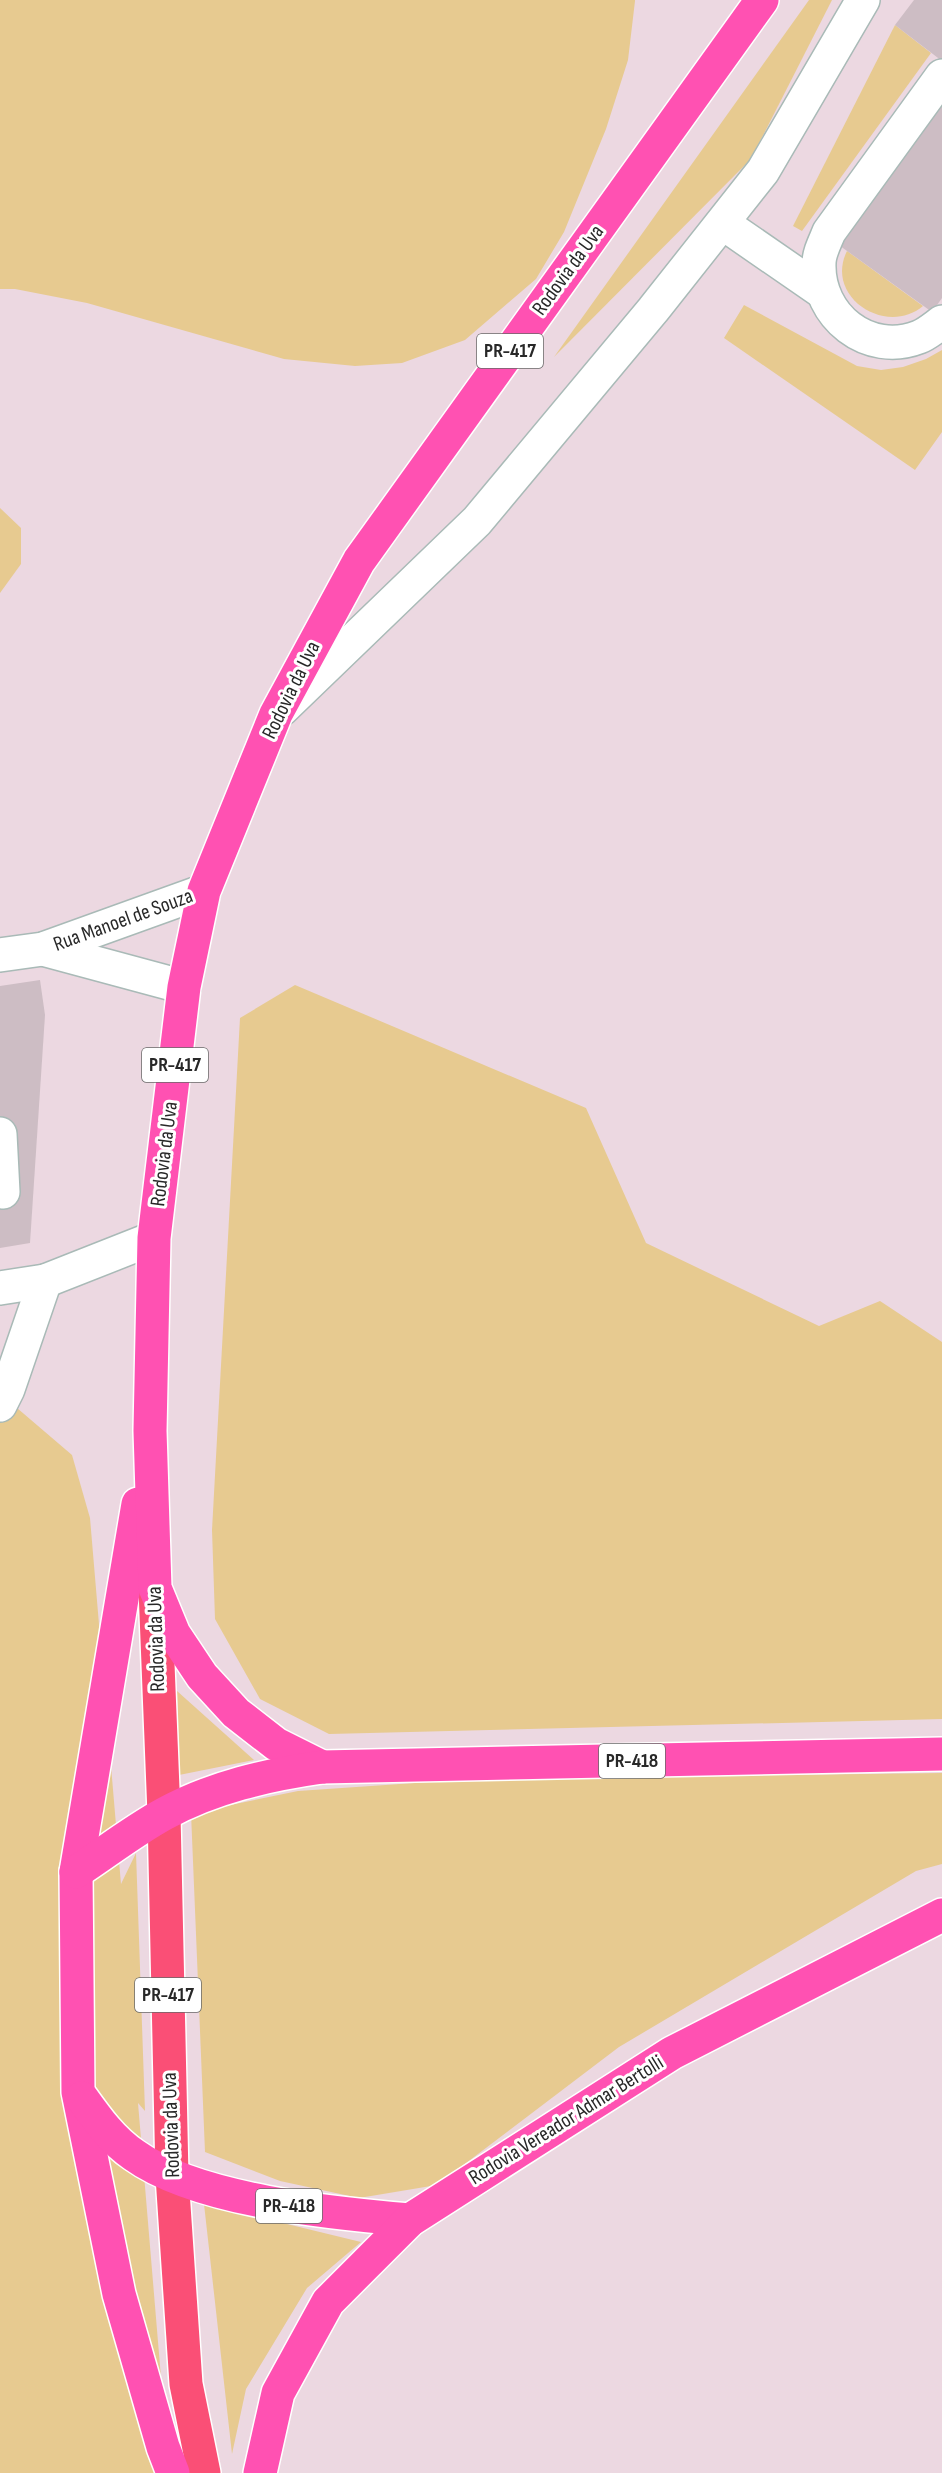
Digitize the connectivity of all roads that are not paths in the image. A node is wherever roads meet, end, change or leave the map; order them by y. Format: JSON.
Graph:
{"nodes":[{"id":1,"x":762,"y":0,"type":"edge"},
{"id":2,"x":863,"y":0,"type":"edge"},
{"id":3,"x":942,"y":76,"type":"edge"},
{"id":4,"x":724,"y":224,"type":"junction"},
{"id":5,"x":821,"y":291,"type":"junction"},
{"id":6,"x":942,"y":322,"type":"edge"},
{"id":7,"x":276,"y":714,"type":"junction"},
{"id":8,"x":204,"y":891,"type":"junction"},
{"id":9,"x":43,"y":949,"type":"junction"},
{"id":10,"x":0,"y":955,"type":"edge"},
{"id":11,"x":184,"y":987,"type":"junction"},
{"id":12,"x":0,"y":1134,"type":"edge"},
{"id":13,"x":3,"y":1192,"type":"dead end"},
{"id":14,"x":154,"y":1238,"type":"junction"},
{"id":15,"x":45,"y":1281,"type":"junction"},
{"id":16,"x":0,"y":1288,"type":"edge"},
{"id":17,"x":0,"y":1405,"type":"edge"},
{"id":18,"x":150,"y":1431,"type":"junction"},
{"id":19,"x":155,"y":1588,"type":"junction"},
{"id":20,"x":942,"y":1754,"type":"edge"},
{"id":21,"x":322,"y":1767,"type":"junction"},
{"id":22,"x":164,"y":1814,"type":"junction"},
{"id":23,"x":76,"y":1872,"type":"junction"},
{"id":24,"x":942,"y":1915,"type":"edge"},
{"id":25,"x":78,"y":2092,"type":"junction"},
{"id":26,"x":172,"y":2176,"type":"junction"},
{"id":27,"x":410,"y":2220,"type":"junction"},
{"id":28,"x":174,"y":2473,"type":"edge"},
{"id":29,"x":204,"y":2473,"type":"edge"},
{"id":30,"x":260,"y":2473,"type":"edge"}],
"edges":[{"from":1,"to":7,"type":"highway","name":"Rodovia da Uva","number":"PR-417"},
{"from":2,"to":4,"type":"street"},
{"from":3,"to":5,"type":"street"},
{"from":4,"to":5,"type":"street"},
{"from":4,"to":7,"type":"street"},
{"from":5,"to":6,"type":"street"},
{"from":7,"to":8,"type":"highway","name":"Rodovia da Uva","number":"PR-417"},
{"from":8,"to":9,"type":"street","name":"Rua Manoel de Souza"},
{"from":8,"to":11,"type":"highway","name":"Rodovia da Uva","number":"PR-417"},
{"from":9,"to":10,"type":"street","name":"Rua Manoel de Souza"},
{"from":9,"to":11,"type":"street","name":"Rua Manoel de Souza"},
{"from":11,"to":14,"type":"highway","name":"Rodovia da Uva","number":"PR-417"},
{"from":12,"to":13,"type":"street"},
{"from":14,"to":15,"type":"street"},
{"from":14,"to":18,"type":"highway","name":"Rodovia da Uva","number":"PR-417"},
{"from":15,"to":16,"type":"street"},
{"from":15,"to":17,"type":"street"},
{"from":18,"to":19,"type":"highway","name":"Rodovia da Uva","number":"PR-417"},
{"from":18,"to":23,"type":"highway"},
{"from":19,"to":21,"type":"highway"},
{"from":19,"to":22,"type":"main road","name":"Rodovia da Uva","number":"PR-417"},
{"from":20,"to":21,"type":"highway","number":"PR-418"},
{"from":21,"to":22,"type":"highway","number":"PR-418"},
{"from":22,"to":23,"type":"highway"},
{"from":22,"to":26,"type":"main road","name":"Rodovia da Uva","number":"PR-417"},
{"from":23,"to":25,"type":"highway"},
{"from":24,"to":27,"type":"highway","name":"Rodovia Vereador Admar Bertolli"},
{"from":25,"to":26,"type":"highway"},
{"from":25,"to":28,"type":"highway"},
{"from":26,"to":27,"type":"highway","number":"PR-418"},
{"from":26,"to":29,"type":"main road","name":"Rodovia da Uva","number":"PR-417"},
{"from":27,"to":30,"type":"highway","name":"Rodovia Vereador Admar Bertolli"}]}
